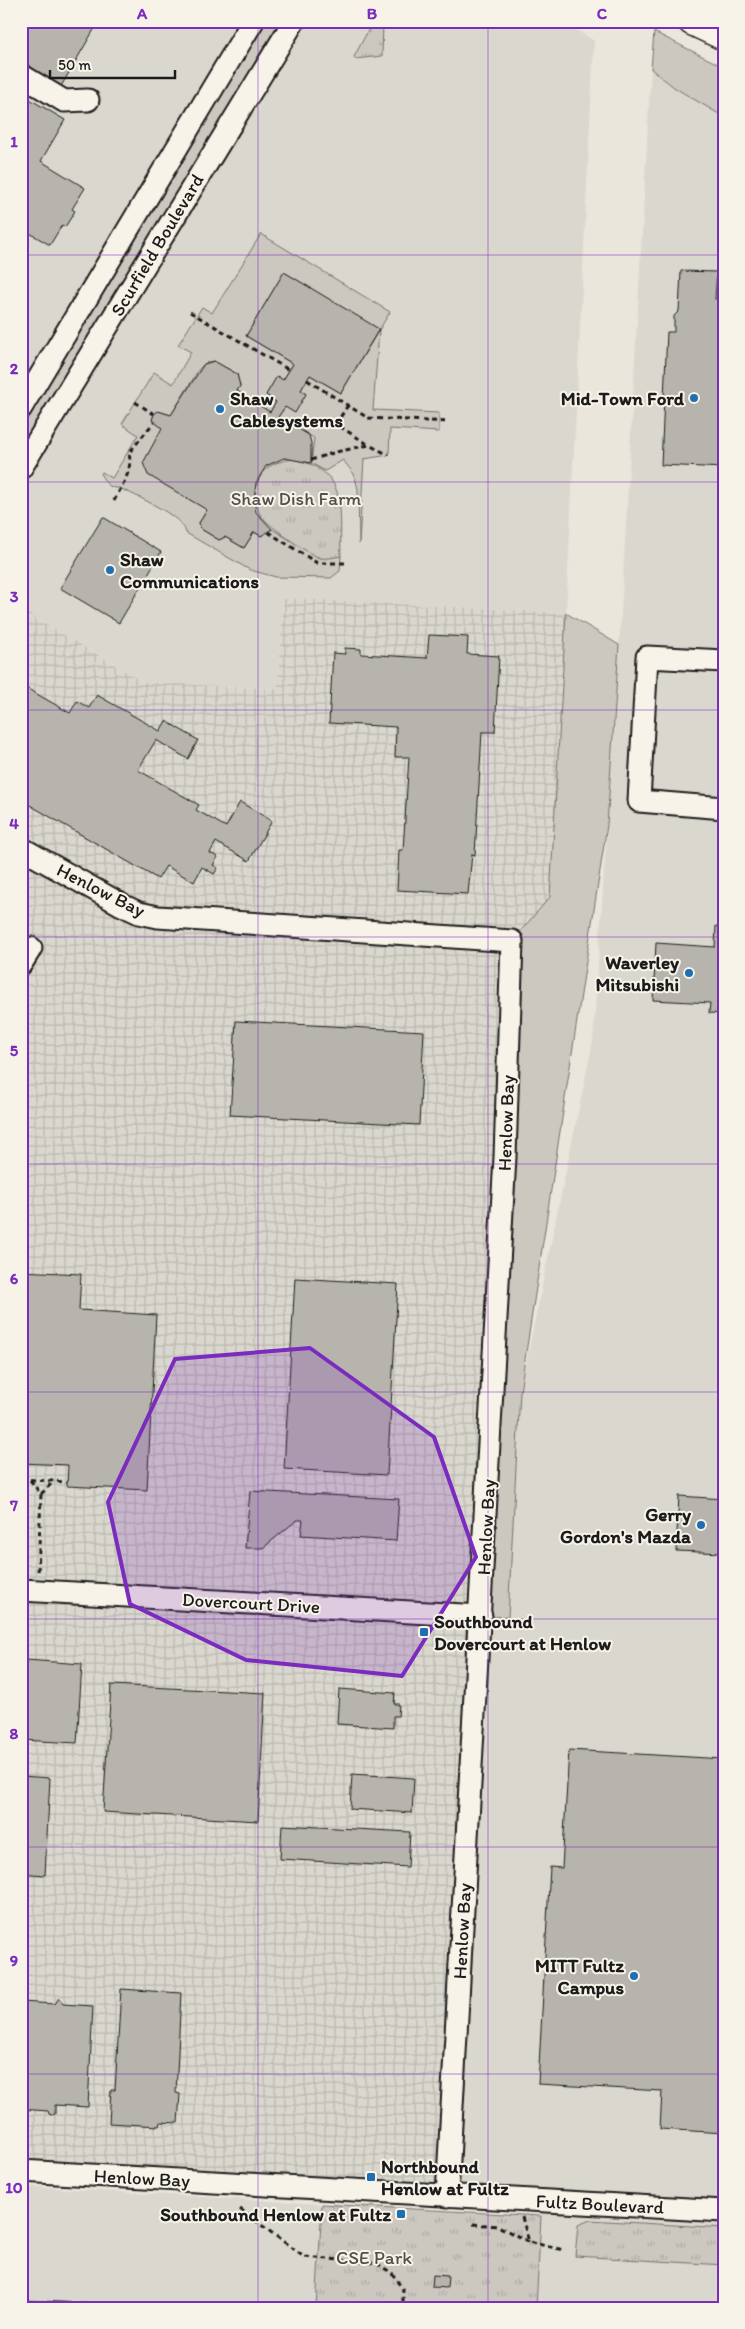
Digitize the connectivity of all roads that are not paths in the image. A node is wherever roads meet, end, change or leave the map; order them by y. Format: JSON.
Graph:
{"nodes":[{"id":1,"x":253,"y":21,"type":"edge"},
{"id":2,"x":294,"y":21,"type":"edge"},
{"id":3,"x":692,"y":21,"type":"edge"},
{"id":4,"x":724,"y":36,"type":"edge"},
{"id":5,"x":21,"y":75,"type":"edge"},
{"id":6,"x":88,"y":100,"type":"dead end"},
{"id":7,"x":21,"y":408,"type":"edge"},
{"id":8,"x":21,"y":468,"type":"edge"},
{"id":9,"x":724,"y":661,"type":"edge"},
{"id":10,"x":724,"y":808,"type":"edge"},
{"id":11,"x":21,"y":848,"type":"edge"},
{"id":12,"x":25,"y":1584,"type":"edge"},
{"id":13,"x":481,"y":1616,"type":"junction"},
{"id":14,"x":21,"y":2171,"type":"edge"},
{"id":15,"x":446,"y":2196,"type":"junction"},
{"id":16,"x":724,"y":2211,"type":"edge"}],
"edges":[{"from":1,"to":7,"type":"street","name":"Scurfield Boulevard"},
{"from":2,"to":8,"type":"street","name":"Scurfield Boulevard"},
{"from":3,"to":4,"type":"main road"},
{"from":5,"to":6,"type":"street"},
{"from":9,"to":10,"type":"street"},
{"from":11,"to":13,"type":"street","name":"Henlow Bay"},
{"from":12,"to":13,"type":"street","name":"Dovercourt Drive"},
{"from":13,"to":15,"type":"street","name":"Henlow Bay"},
{"from":14,"to":15,"type":"street","name":"Henlow Bay"},
{"from":15,"to":16,"type":"street","name":"Fultz Boulevard"}]}
